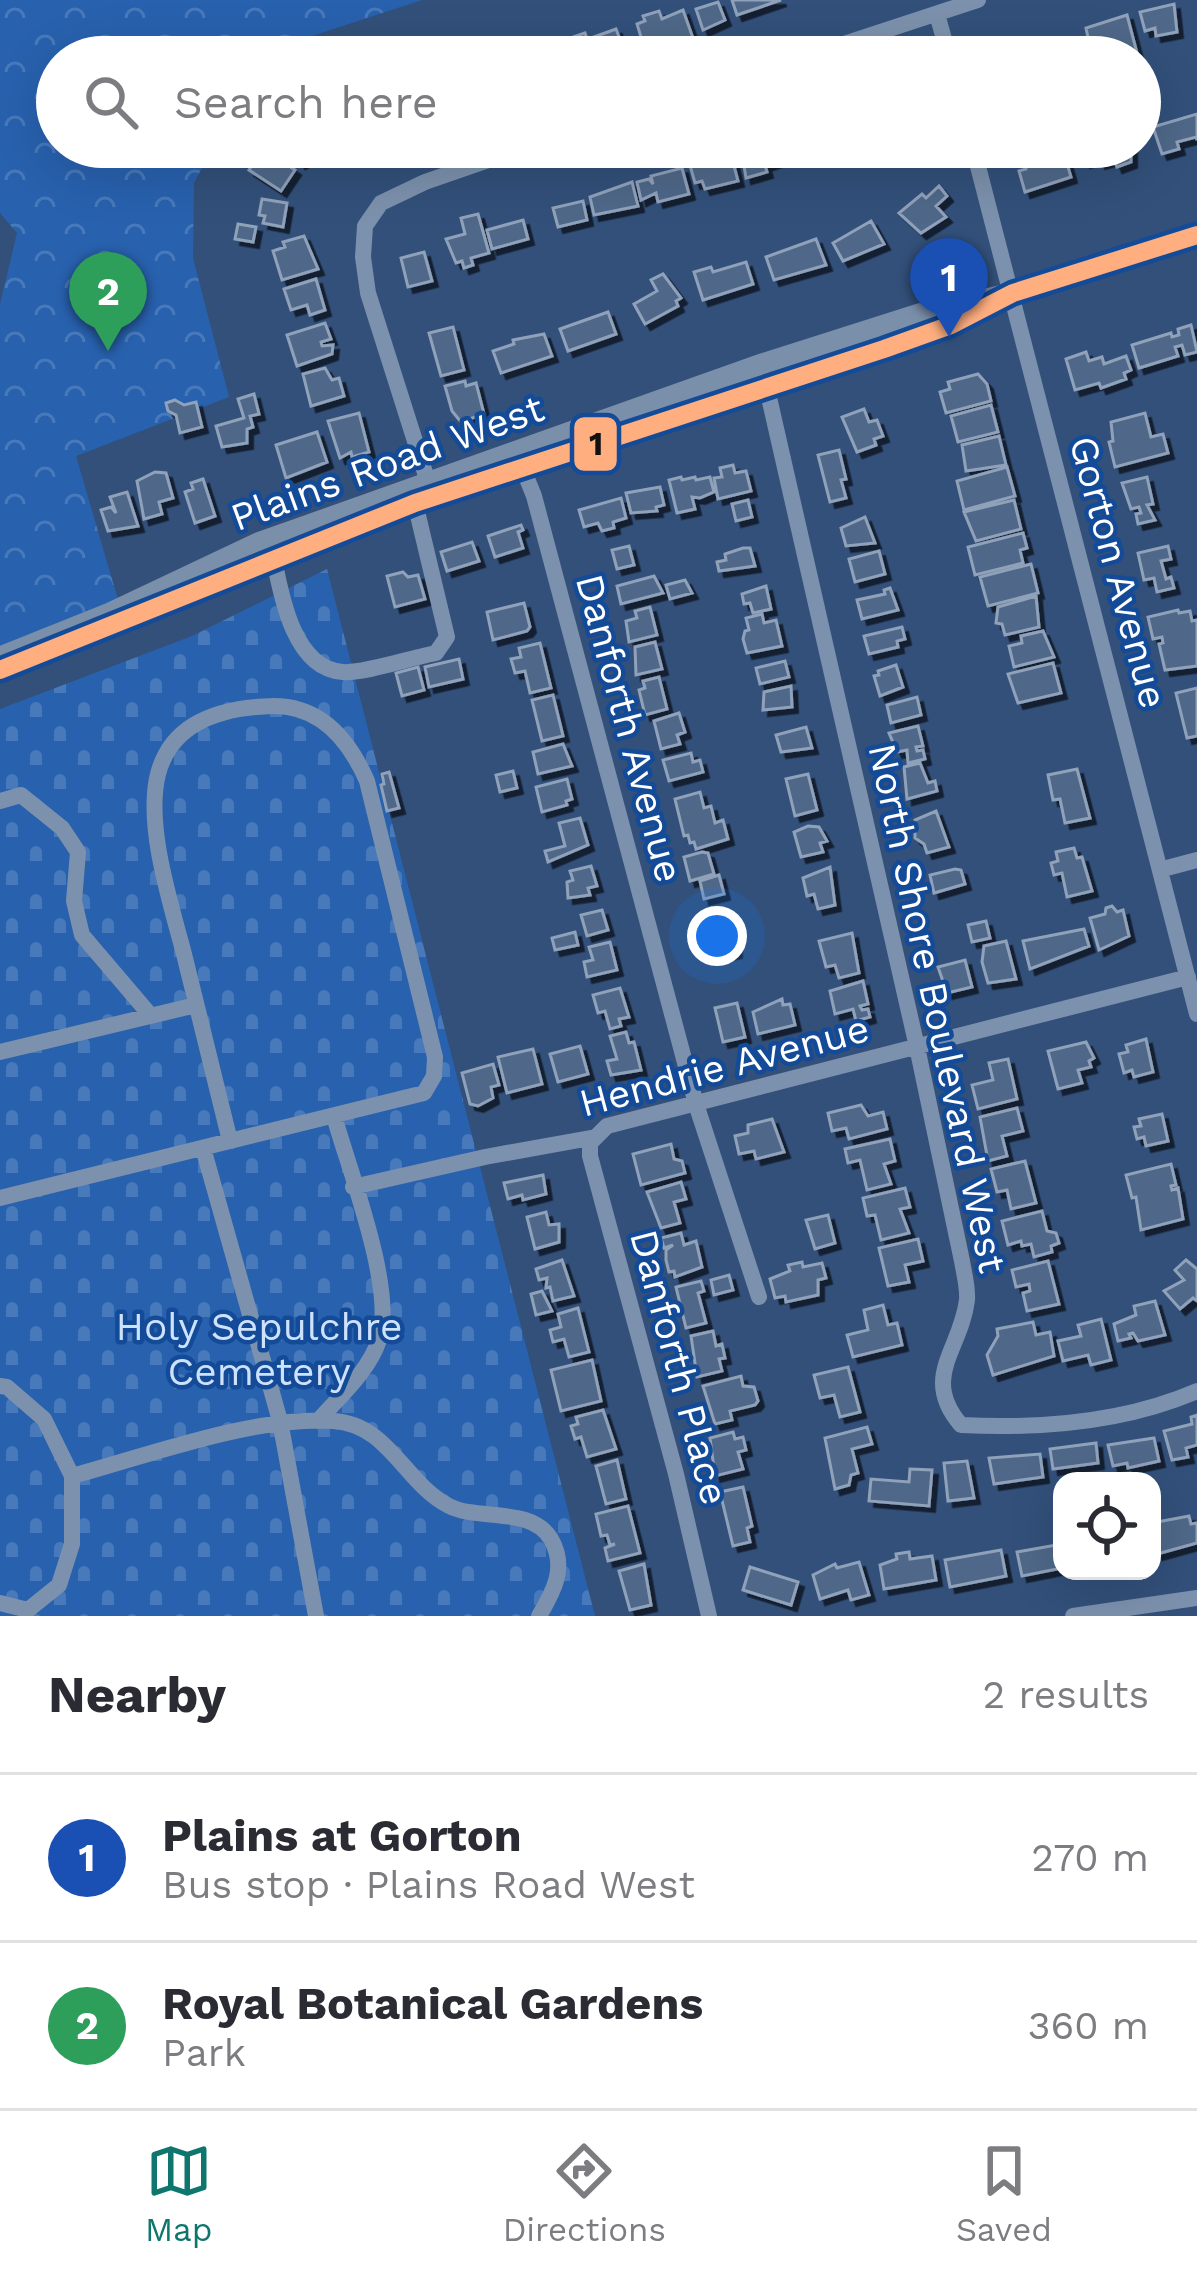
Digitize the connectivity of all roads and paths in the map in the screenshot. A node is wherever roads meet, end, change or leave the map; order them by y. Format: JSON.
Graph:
{"nodes":[{"id":1,"x":978,"y":0,"type":"edge"},
{"id":2,"x":937,"y":14,"type":"junction"},
{"id":3,"x":869,"y":36,"type":"edge"},
{"id":4,"x":943,"y":36,"type":"edge"},
{"id":5,"x":465,"y":168,"type":"edge"},
{"id":6,"x":979,"y":168,"type":"edge"},
{"id":7,"x":1197,"y":235,"type":"edge"},
{"id":8,"x":1013,"y":293,"type":"junction"},
{"id":9,"x":762,"y":364,"type":"junction"},
{"id":10,"x":766,"y":388,"type":"junction"},
{"id":11,"x":520,"y":461,"type":"junction"},
{"id":12,"x":428,"y":482,"type":"junction"},
{"id":13,"x":415,"y":503,"type":"junction"},
{"id":14,"x":274,"y":559,"type":"junction"},
{"id":15,"x":0,"y":657,"type":"edge"},
{"id":16,"x":0,"y":670,"type":"edge"},
{"id":17,"x":0,"y":801,"type":"edge"},
{"id":18,"x":1197,"y":860,"type":"edge"},
{"id":19,"x":1162,"y":869,"type":"junction"},
{"id":20,"x":1188,"y":977,"type":"junction"},
{"id":21,"x":196,"y":1005,"type":"junction"},
{"id":22,"x":1197,"y":1015,"type":"edge"},
{"id":23,"x":151,"y":1016,"type":"junction"},
{"id":24,"x":917,"y":1047,"type":"junction"},
{"id":25,"x":0,"y":1052,"type":"edge"},
{"id":26,"x":696,"y":1104,"type":"junction"},
{"id":27,"x":334,"y":1116,"type":"junction"},
{"id":28,"x":596,"y":1137,"type":"junction"},
{"id":29,"x":230,"y":1141,"type":"junction"},
{"id":30,"x":202,"y":1148,"type":"junction"},
{"id":31,"x":353,"y":1187,"type":"junction"},
{"id":32,"x":0,"y":1198,"type":"edge"},
{"id":33,"x":759,"y":1298,"type":"dead end"},
{"id":34,"x":0,"y":1386,"type":"edge"},
{"id":35,"x":1197,"y":1391,"type":"edge"},
{"id":36,"x":280,"y":1421,"type":"junction"},
{"id":37,"x":318,"y":1421,"type":"junction"},
{"id":38,"x":72,"y":1475,"type":"junction"},
{"id":39,"x":1197,"y":1598,"type":"edge"},
{"id":40,"x":0,"y":1603,"type":"edge"},
{"id":41,"x":28,"y":1613,"type":"edge"},
{"id":42,"x":312,"y":1615,"type":"edge"},
{"id":43,"x":539,"y":1616,"type":"edge"},
{"id":44,"x":709,"y":1616,"type":"edge"},
{"id":45,"x":1072,"y":1616,"type":"edge"}],
"edges":[{"from":1,"to":2,"type":"street"},
{"from":2,"to":3,"type":"street"},
{"from":2,"to":4,"type":"street"},
{"from":5,"to":12,"type":"street"},
{"from":6,"to":8,"type":"street","name":"Gorton Avenue"},
{"from":7,"to":8,"type":"main road","name":"Plains Road West"},
{"from":8,"to":9,"type":"main road","name":"Plains Road West"},
{"from":8,"to":10,"type":"main road","name":"Plains Road West"},
{"from":8,"to":19,"type":"street","name":"Gorton Avenue"},
{"from":9,"to":10,"type":"street","name":"North Shore Boulevard West"},
{"from":9,"to":11,"type":"main road","name":"Plains Road West"},
{"from":10,"to":11,"type":"main road","name":"Plains Road West"},
{"from":10,"to":24,"type":"street","name":"North Shore Boulevard West"},
{"from":11,"to":12,"type":"main road","name":"Plains Road West"},
{"from":11,"to":13,"type":"main road","name":"Plains Road West"},
{"from":11,"to":26,"type":"street","name":"Danforth Avenue"},
{"from":12,"to":15,"type":"main road","name":"Plains Road West"},
{"from":13,"to":14,"type":"main road","name":"Plains Road West"},
{"from":13,"to":14,"type":"street"},
{"from":14,"to":16,"type":"main road","name":"Plains Road West"},
{"from":17,"to":23,"type":"street"},
{"from":18,"to":19,"type":"street"},
{"from":19,"to":20,"type":"street","name":"Gorton Avenue"},
{"from":20,"to":22,"type":"street","name":"Gorton Avenue"},
{"from":20,"to":24,"type":"street","name":"Hendrie Avenue"},
{"from":21,"to":23,"type":"street"},
{"from":21,"to":27,"type":"street"},
{"from":21,"to":29,"type":"street"},
{"from":23,"to":25,"type":"street"},
{"from":24,"to":26,"type":"street","name":"Hendrie Avenue"},
{"from":24,"to":35,"type":"street","name":"North Shore Boulevard West"},
{"from":26,"to":28,"type":"street","name":"Hendrie Avenue"},
{"from":26,"to":33,"type":"street","name":"Danforth Avenue"},
{"from":27,"to":29,"type":"street"},
{"from":27,"to":31,"type":"street"},
{"from":28,"to":31,"type":"street","name":"Hendrie Avenue"},
{"from":28,"to":44,"type":"street","name":"Danforth Place"},
{"from":29,"to":30,"type":"street"},
{"from":30,"to":32,"type":"street"},
{"from":30,"to":36,"type":"street"},
{"from":31,"to":37,"type":"street"},
{"from":34,"to":38,"type":"street"},
{"from":36,"to":37,"type":"street"},
{"from":36,"to":38,"type":"street"},
{"from":36,"to":42,"type":"street"},
{"from":37,"to":43,"type":"street"},
{"from":38,"to":41,"type":"street"},
{"from":39,"to":45,"type":"street"},
{"from":40,"to":41,"type":"street"}]}
